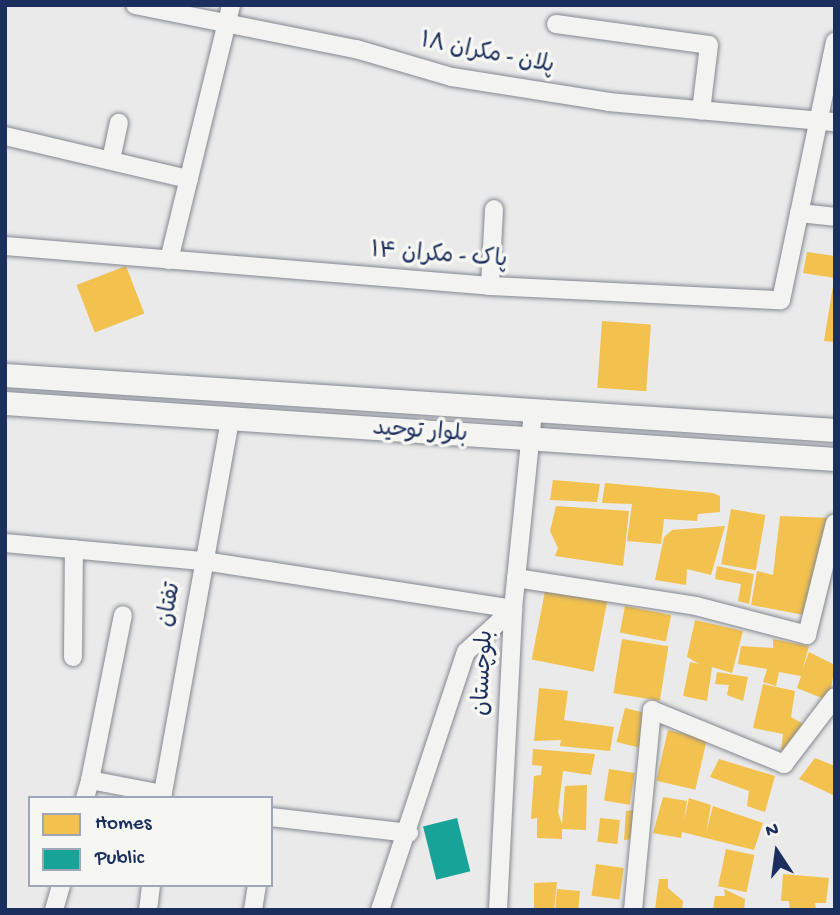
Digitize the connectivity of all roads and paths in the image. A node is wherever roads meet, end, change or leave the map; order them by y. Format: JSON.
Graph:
{"nodes":[{"id":1,"x":135,"y":5,"type":"edge"},
{"id":2,"x":231,"y":5,"type":"edge"},
{"id":3,"x":227,"y":23,"type":"junction"},
{"id":4,"x":556,"y":24,"type":"dead end"},
{"id":5,"x":835,"y":42,"type":"edge"},
{"id":6,"x":701,"y":111,"type":"junction"},
{"id":7,"x":827,"y":122,"type":"edge"},
{"id":8,"x":119,"y":123,"type":"dead end"},
{"id":9,"x":5,"y":135,"type":"edge"},
{"id":10,"x":111,"y":160,"type":"junction"},
{"id":11,"x":189,"y":179,"type":"junction"},
{"id":12,"x":494,"y":209,"type":"dead end"},
{"id":13,"x":799,"y":213,"type":"junction"},
{"id":14,"x":835,"y":217,"type":"edge"},
{"id":15,"x":5,"y":246,"type":"edge"},
{"id":16,"x":169,"y":260,"type":"junction"},
{"id":17,"x":490,"y":286,"type":"junction"},
{"id":18,"x":5,"y":375,"type":"edge"},
{"id":19,"x":5,"y":403,"type":"edge"},
{"id":20,"x":533,"y":413,"type":"junction"},
{"id":21,"x":230,"y":421,"type":"junction"},
{"id":22,"x":835,"y":430,"type":"edge"},
{"id":23,"x":530,"y":440,"type":"junction"},
{"id":24,"x":835,"y":459,"type":"edge"},
{"id":25,"x":835,"y":523,"type":"edge"},
{"id":26,"x":5,"y":543,"type":"edge"},
{"id":27,"x":74,"y":549,"type":"junction"},
{"id":28,"x":204,"y":561,"type":"junction"},
{"id":29,"x":516,"y":579,"type":"junction"},
{"id":30,"x":513,"y":609,"type":"junction"},
{"id":31,"x":123,"y":615,"type":"dead end"},
{"id":32,"x":73,"y":657,"type":"dead end"},
{"id":33,"x":835,"y":697,"type":"edge"},
{"id":34,"x":88,"y":789,"type":"edge"},
{"id":35,"x":163,"y":796,"type":"edge"},
{"id":36,"x":273,"y":817,"type":"edge"},
{"id":37,"x":408,"y":833,"type":"junction"},
{"id":38,"x":60,"y":887,"type":"edge"},
{"id":39,"x":151,"y":887,"type":"edge"},
{"id":40,"x":257,"y":887,"type":"edge"},
{"id":41,"x":54,"y":910,"type":"edge"},
{"id":42,"x":148,"y":910,"type":"edge"},
{"id":43,"x":253,"y":910,"type":"edge"},
{"id":44,"x":380,"y":910,"type":"edge"},
{"id":45,"x":498,"y":910,"type":"edge"},
{"id":46,"x":633,"y":910,"type":"edge"}],
"edges":[{"from":1,"to":3,"type":"street","name":"پلان - مکران ۱۸"},
{"from":2,"to":3,"type":"street"},
{"from":3,"to":6,"type":"street","name":"پلان - مکران ۱۸"},
{"from":3,"to":11,"type":"street"},
{"from":4,"to":6,"type":"street"},
{"from":5,"to":7,"type":"street"},
{"from":6,"to":7,"type":"street","name":"پلان - مکران ۱۸"},
{"from":7,"to":13,"type":"street"},
{"from":8,"to":10,"type":"street"},
{"from":9,"to":10,"type":"street"},
{"from":10,"to":11,"type":"street"},
{"from":11,"to":16,"type":"street"},
{"from":12,"to":17,"type":"street"},
{"from":13,"to":14,"type":"street"},
{"from":13,"to":17,"type":"street","name":"پاک - مکران ۱۴"},
{"from":15,"to":16,"type":"street","name":"پاک - مکران ۱۴"},
{"from":16,"to":17,"type":"street","name":"پاک - مکران ۱۴"},
{"from":18,"to":20,"type":"main road","name":"بلوار توحید"},
{"from":19,"to":21,"type":"main road","name":"بلوار توحید"},
{"from":20,"to":22,"type":"main road","name":"بلوار توحید"},
{"from":20,"to":23,"type":"street","name":"بلوچستان"},
{"from":21,"to":23,"type":"main road","name":"بلوار توحید"},
{"from":21,"to":28,"type":"street","name":"تفتان"},
{"from":23,"to":24,"type":"main road","name":"بلوار توحید"},
{"from":23,"to":29,"type":"street","name":"بلوچستان"},
{"from":25,"to":29,"type":"street"},
{"from":26,"to":27,"type":"street"},
{"from":27,"to":28,"type":"street"},
{"from":27,"to":32,"type":"street"},
{"from":28,"to":30,"type":"street"},
{"from":28,"to":35,"type":"street","name":"تفتان"},
{"from":29,"to":30,"type":"street","name":"بلوچستان"},
{"from":30,"to":37,"type":"street"},
{"from":30,"to":45,"type":"street","name":"بلوچستان"},
{"from":31,"to":34,"type":"street"},
{"from":33,"to":46,"type":"street"},
{"from":34,"to":35,"type":"street"},
{"from":36,"to":37,"type":"street"},
{"from":37,"to":44,"type":"street"},
{"from":38,"to":41,"type":"street"},
{"from":39,"to":42,"type":"street"},
{"from":40,"to":43,"type":"street"}]}
